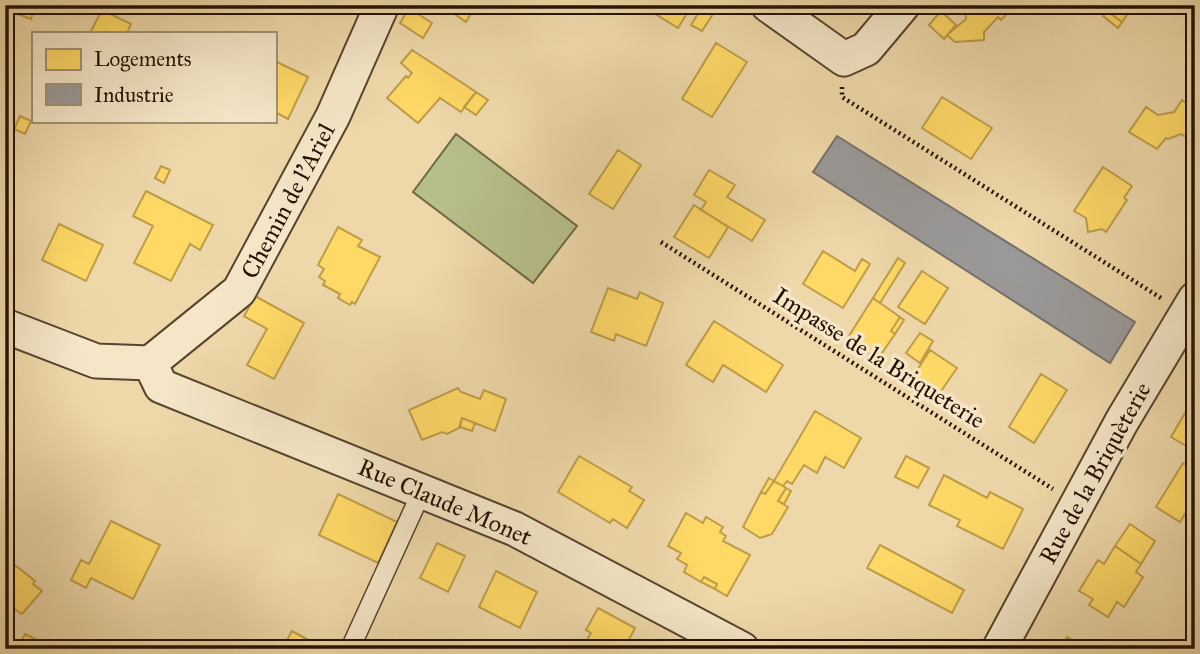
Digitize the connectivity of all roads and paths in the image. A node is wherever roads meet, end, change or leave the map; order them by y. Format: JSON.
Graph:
{"nodes":[{"id":1,"x":382,"y":5,"type":"edge"},
{"id":2,"x":768,"y":5,"type":"edge"},
{"id":3,"x":903,"y":5,"type":"edge"},
{"id":4,"x":844,"y":59,"type":"junction"},
{"id":5,"x":661,"y":242,"type":"dead end"},
{"id":6,"x":1190,"y":306,"type":"edge"},
{"id":7,"x":5,"y":327,"type":"edge"},
{"id":8,"x":150,"y":363,"type":"junction"},
{"id":9,"x":422,"y":491,"type":"junction"},
{"id":10,"x":1078,"y":504,"type":"junction"},
{"id":11,"x":350,"y":649,"type":"edge"},
{"id":12,"x":742,"y":649,"type":"edge"},
{"id":13,"x":999,"y":649,"type":"edge"}],
"edges":[{"from":1,"to":8,"type":"street","name":"Chemin de l'Ariel"},
{"from":2,"to":4,"type":"street"},
{"from":3,"to":4,"type":"street"},
{"from":4,"to":6,"type":"path"},
{"from":5,"to":10,"type":"path","name":"Impasse de la Briqueterie"},
{"from":6,"to":10,"type":"street","name":"Rue de la Briquèterie"},
{"from":7,"to":8,"type":"street"},
{"from":8,"to":9,"type":"street","name":"Rue Claude Monet"},
{"from":9,"to":11,"type":"lane"},
{"from":9,"to":12,"type":"street","name":"Rue Claude Monet"},
{"from":10,"to":13,"type":"street","name":"Rue de la Briquèterie"}]}
